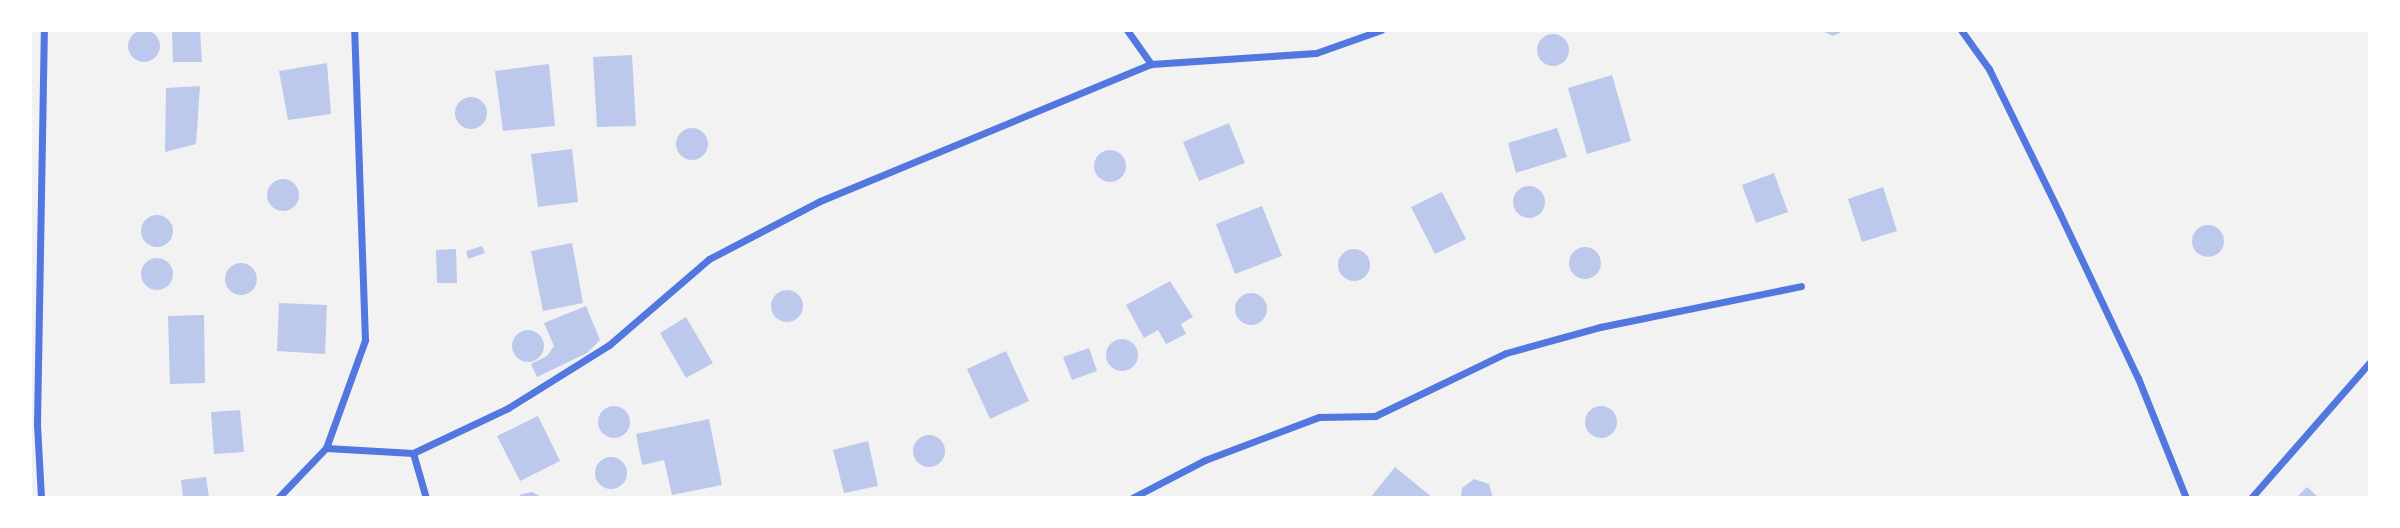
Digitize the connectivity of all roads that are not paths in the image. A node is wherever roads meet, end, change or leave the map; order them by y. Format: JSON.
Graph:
{"nodes":[{"id":1,"x":44,"y":30,"type":"edge"},
{"id":2,"x":354,"y":30,"type":"edge"},
{"id":3,"x":1127,"y":30,"type":"edge"},
{"id":4,"x":1381,"y":30,"type":"edge"},
{"id":5,"x":1961,"y":30,"type":"edge"},
{"id":6,"x":1151,"y":64,"type":"junction"},
{"id":7,"x":1801,"y":286,"type":"dead end"},
{"id":8,"x":2370,"y":362,"type":"edge"},
{"id":9,"x":326,"y":448,"type":"junction"},
{"id":10,"x":413,"y":453,"type":"junction"},
{"id":11,"x":41,"y":498,"type":"edge"},
{"id":12,"x":278,"y":498,"type":"edge"},
{"id":13,"x":426,"y":498,"type":"edge"},
{"id":14,"x":1132,"y":498,"type":"edge"},
{"id":15,"x":2186,"y":498,"type":"edge"},
{"id":16,"x":2252,"y":498,"type":"edge"}],
"edges":[{"from":1,"to":11,"type":"street"},
{"from":2,"to":9,"type":"street"},
{"from":3,"to":6,"type":"street"},
{"from":4,"to":6,"type":"street"},
{"from":5,"to":15,"type":"street"},
{"from":6,"to":10,"type":"street"},
{"from":7,"to":14,"type":"street"},
{"from":8,"to":16,"type":"street"},
{"from":9,"to":10,"type":"street"},
{"from":9,"to":12,"type":"street"},
{"from":10,"to":13,"type":"street"}]}
